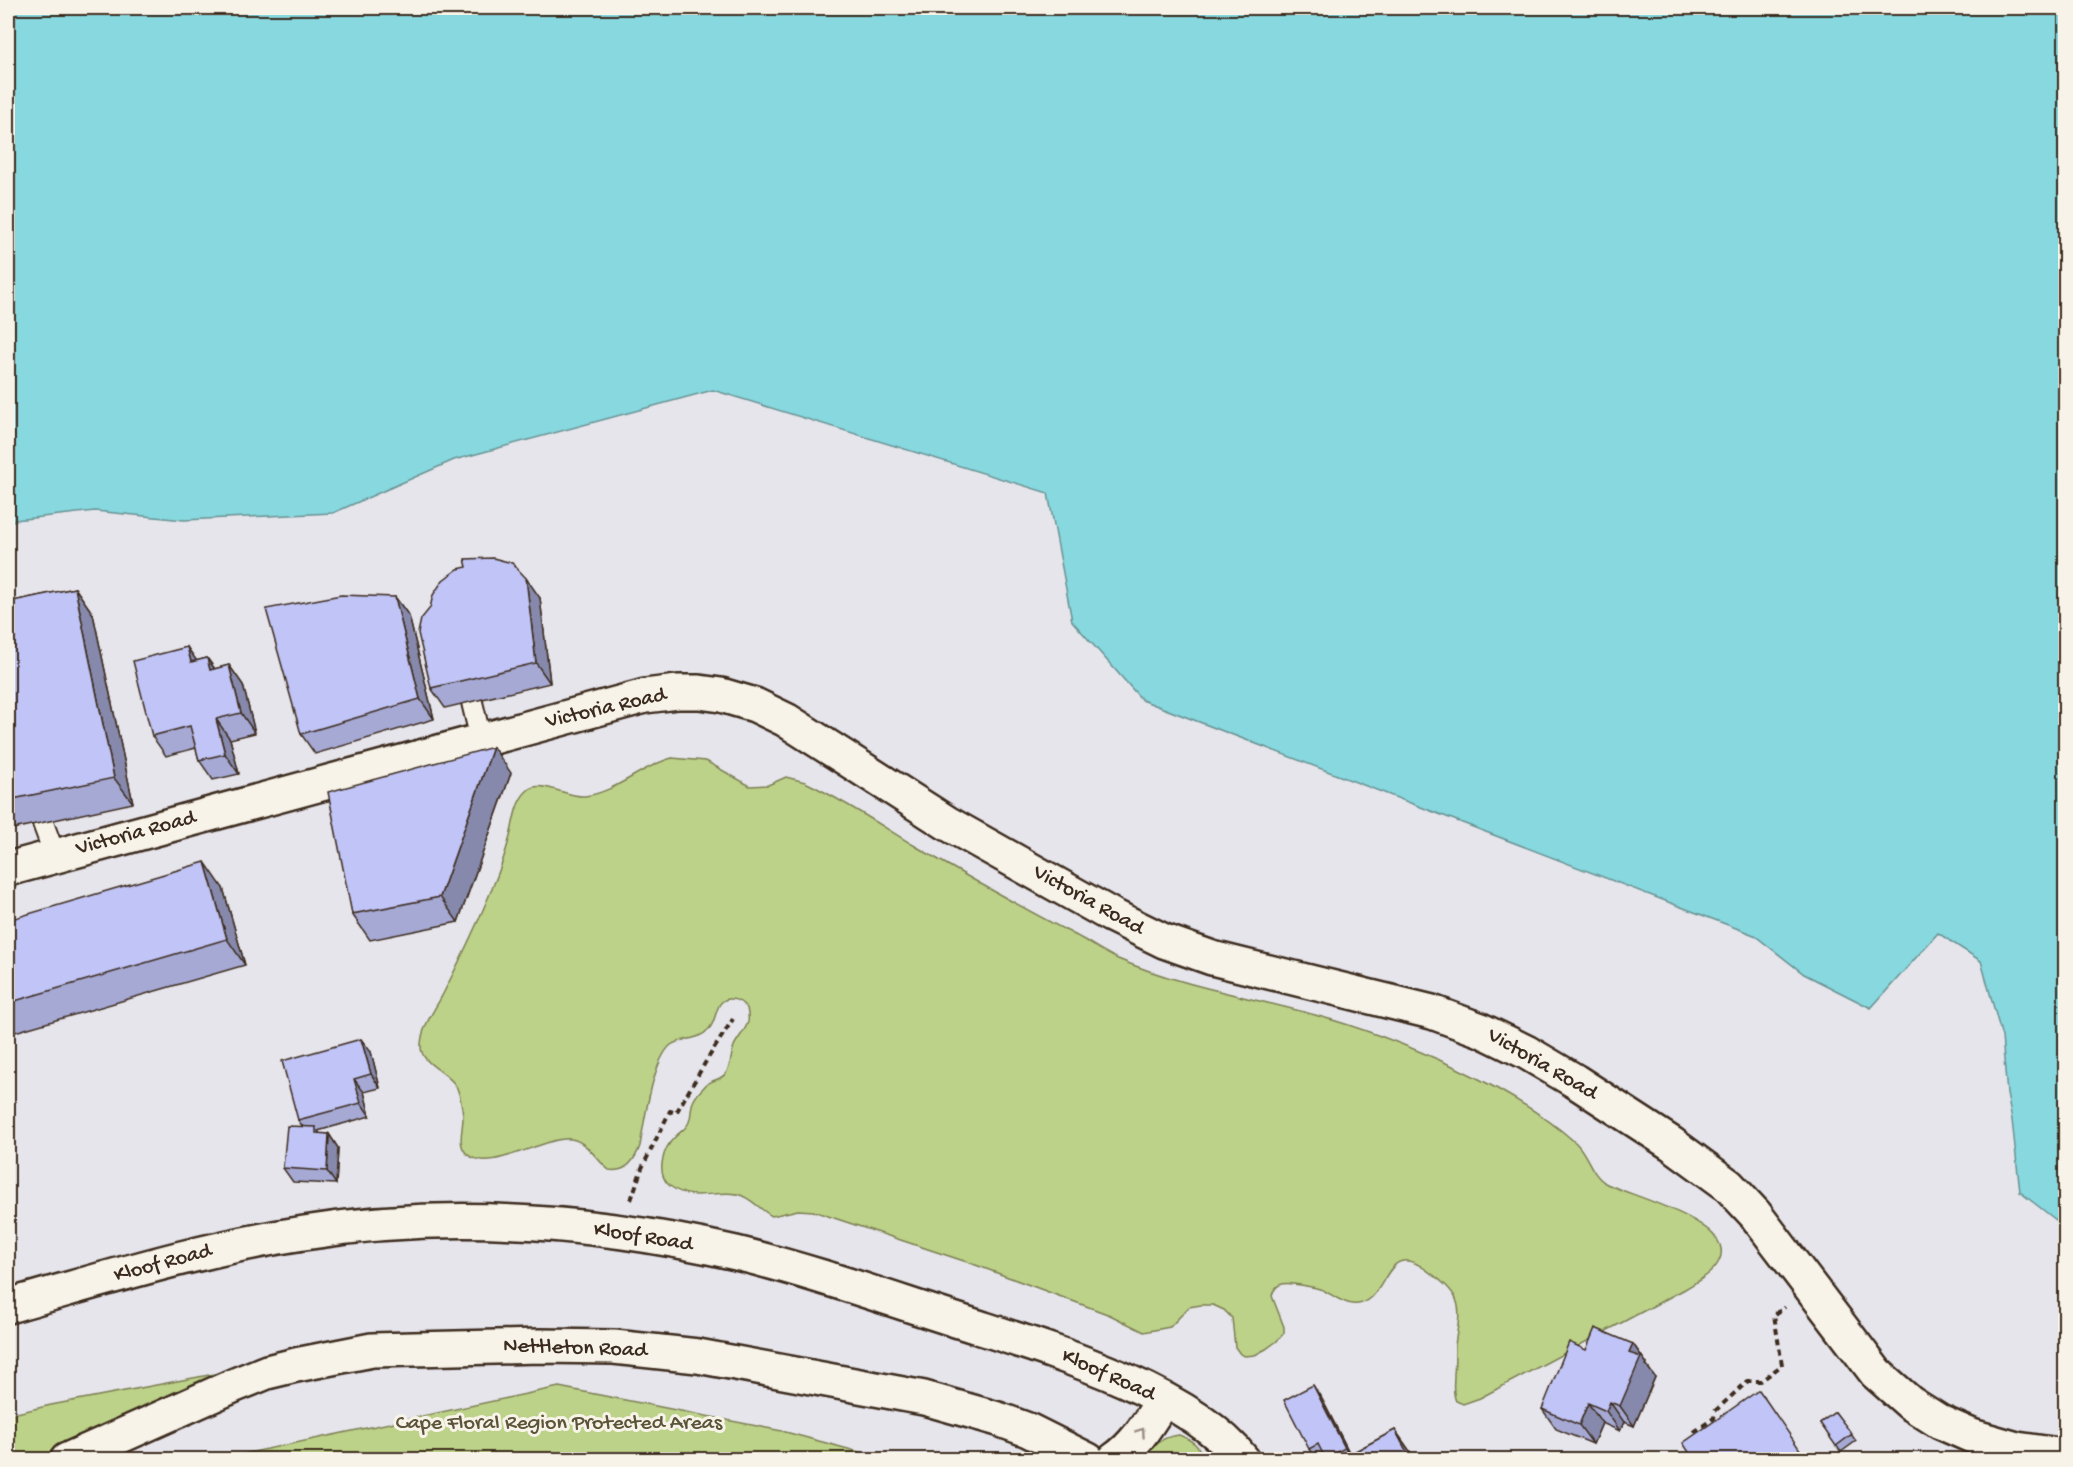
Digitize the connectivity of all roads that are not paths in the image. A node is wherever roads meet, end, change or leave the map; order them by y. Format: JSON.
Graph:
{"nodes":[{"id":1,"x":468,"y":656,"type":"edge"},
{"id":2,"x":481,"y":740,"type":"junction"},
{"id":3,"x":8,"y":766,"type":"edge"},
{"id":4,"x":55,"y":856,"type":"junction"},
{"id":5,"x":8,"y":869,"type":"edge"},
{"id":6,"x":8,"y":1306,"type":"edge"},
{"id":7,"x":1163,"y":1400,"type":"junction"},
{"id":8,"x":2066,"y":1456,"type":"edge"},
{"id":9,"x":67,"y":1460,"type":"edge"},
{"id":10,"x":1088,"y":1460,"type":"edge"},
{"id":11,"x":1114,"y":1460,"type":"edge"},
{"id":12,"x":1242,"y":1460,"type":"edge"}],
"edges":[{"from":1,"to":2,"type":"lane"},
{"from":2,"to":4,"type":"main road","name":"Victoria Road"},
{"from":2,"to":8,"type":"main road","name":"Victoria Road"},
{"from":3,"to":4,"type":"lane"},
{"from":4,"to":5,"type":"main road","name":"Victoria Road"},
{"from":6,"to":7,"type":"main road","name":"Kloof Road"},
{"from":11,"to":7,"type":"main road","one_way":true},
{"from":7,"to":12,"type":"main road","name":"Kloof Road"},
{"from":9,"to":10,"type":"main road","name":"Nettleton Road"}]}
